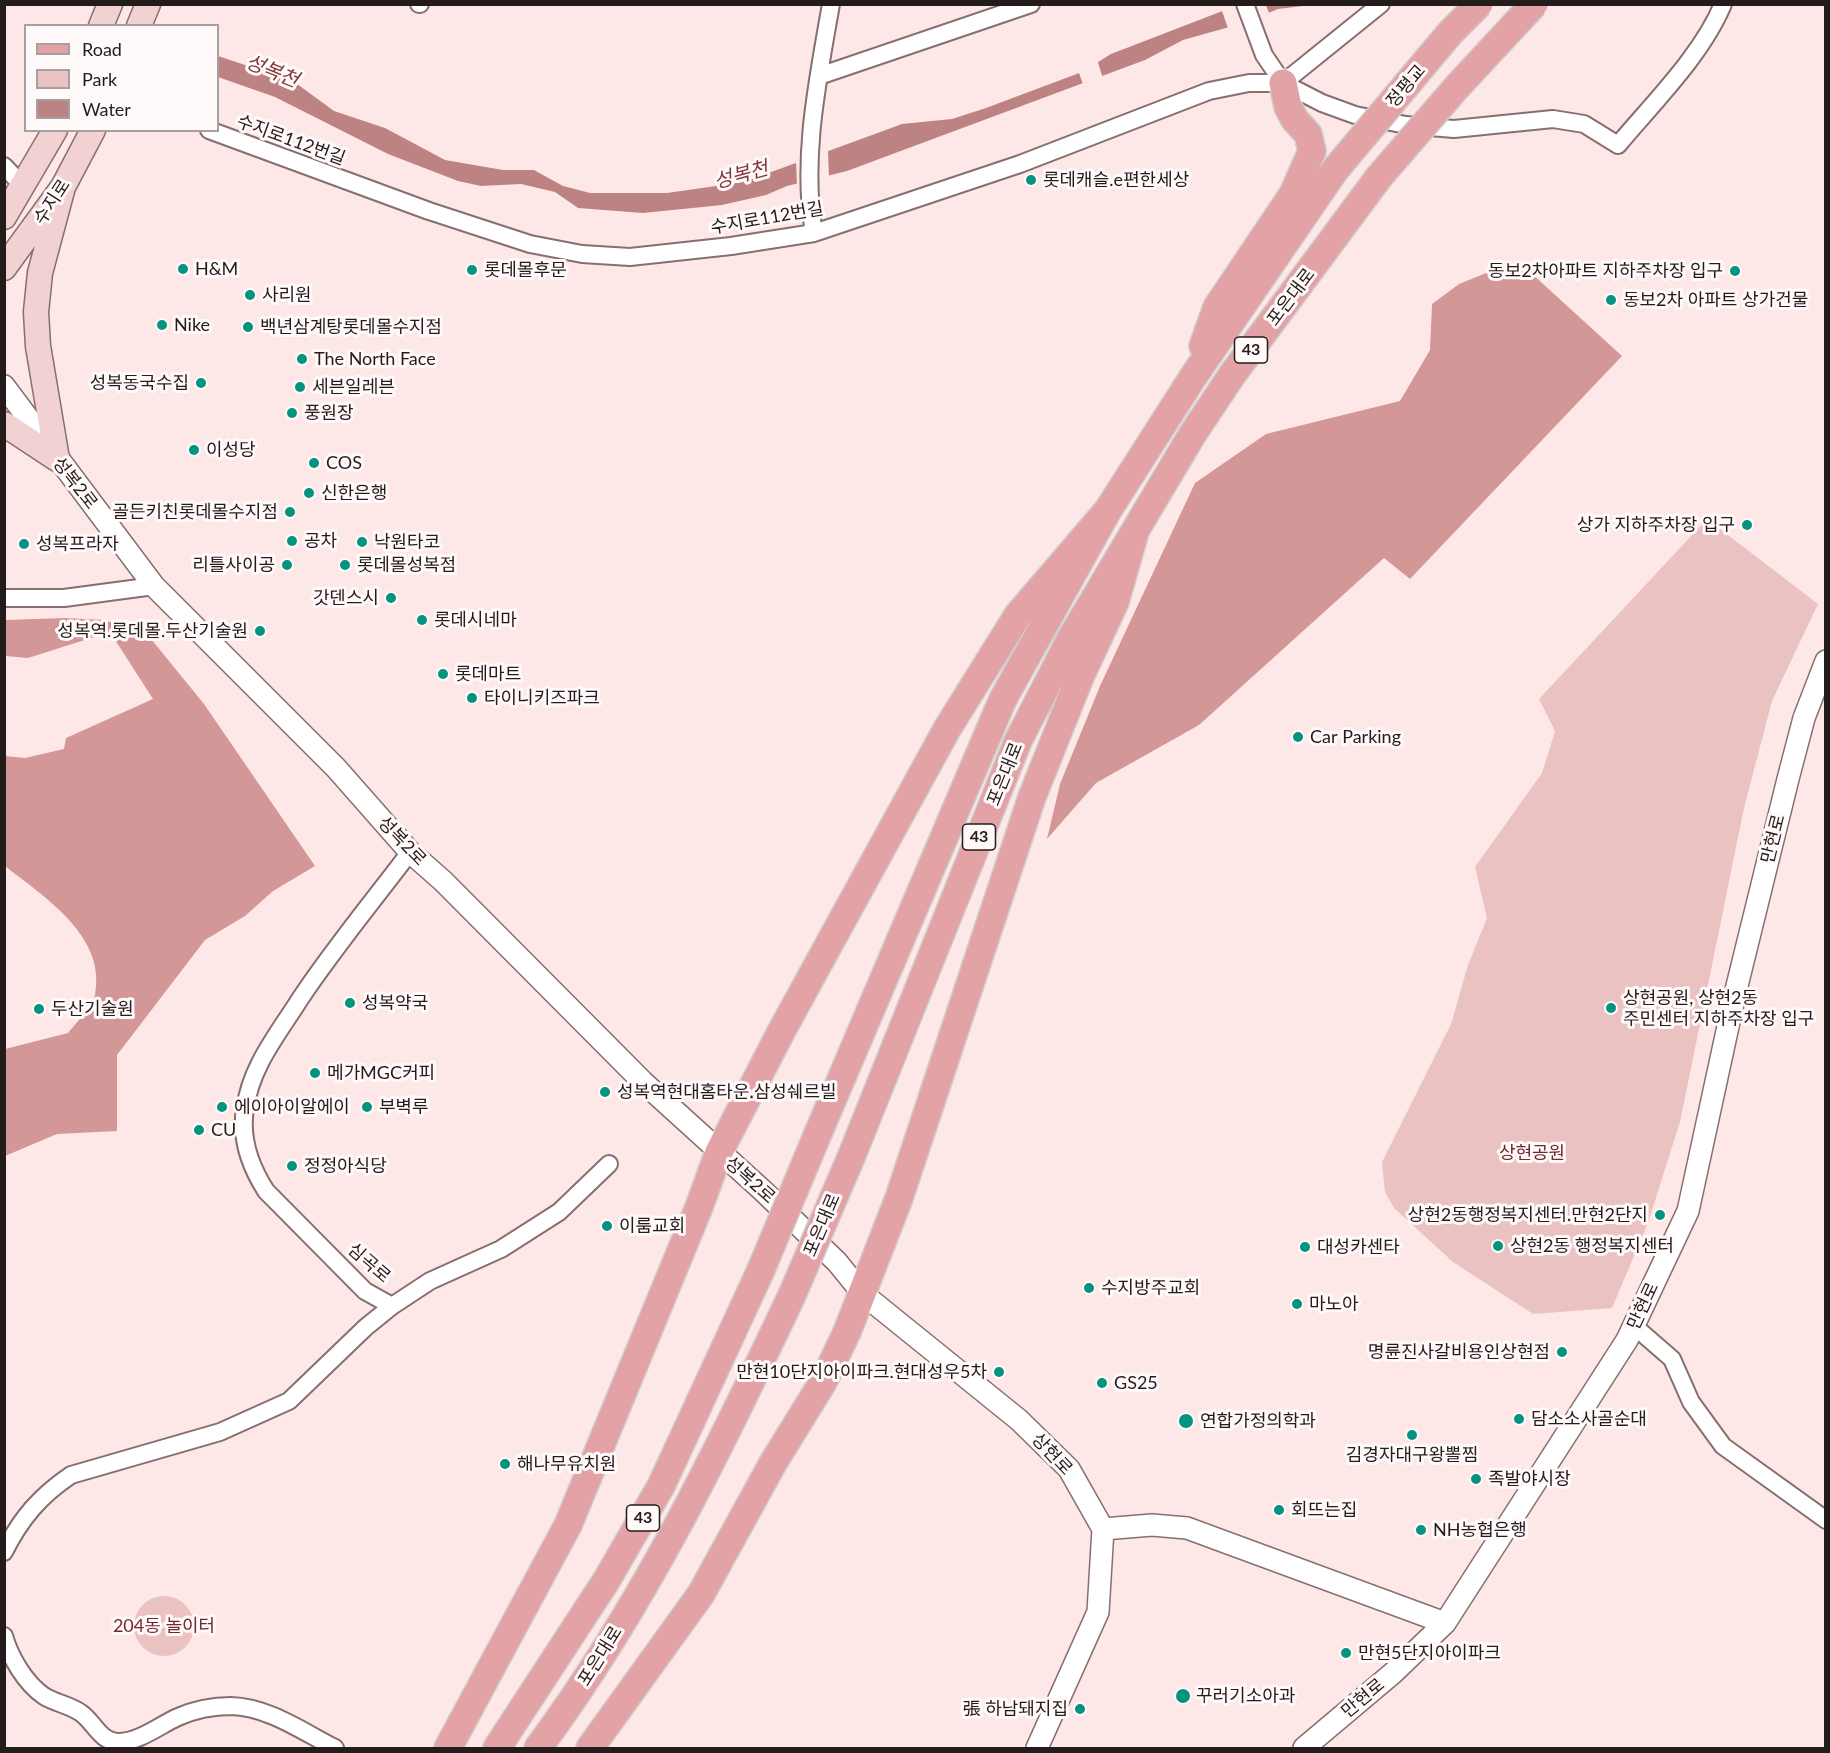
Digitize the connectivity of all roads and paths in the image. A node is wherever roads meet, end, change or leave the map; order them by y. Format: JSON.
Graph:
{"nodes":[{"id":1,"x":110,"y":4,"type":"edge"},
{"id":2,"x":148,"y":4,"type":"edge"},
{"id":3,"x":831,"y":4,"type":"edge"},
{"id":4,"x":1031,"y":4,"type":"edge"},
{"id":5,"x":1245,"y":4,"type":"edge"},
{"id":6,"x":1381,"y":4,"type":"edge"},
{"id":7,"x":1479,"y":4,"type":"edge"},
{"id":8,"x":1534,"y":4,"type":"edge"},
{"id":9,"x":1723,"y":4,"type":"edge"},
{"id":10,"x":102,"y":24,"type":"edge"},
{"id":11,"x":140,"y":24,"type":"edge"},
{"id":12,"x":819,"y":76,"type":"junction"},
{"id":13,"x":1283,"y":82,"type":"junction"},
{"id":14,"x":54,"y":132,"type":"edge"},
{"id":15,"x":92,"y":132,"type":"edge"},
{"id":16,"x":214,"y":132,"type":"edge"},
{"id":17,"x":4,"y":166,"type":"edge"},
{"id":18,"x":1335,"y":170,"type":"joint"},
{"id":19,"x":23,"y":186,"type":"junction"},
{"id":20,"x":63,"y":187,"type":"junction"},
{"id":21,"x":4,"y":217,"type":"edge"},
{"id":22,"x":814,"y":233,"type":"junction"},
{"id":23,"x":4,"y":268,"type":"edge"},
{"id":24,"x":1193,"y":377,"type":"junction"},
{"id":25,"x":4,"y":386,"type":"edge"},
{"id":26,"x":4,"y":424,"type":"edge"},
{"id":27,"x":57,"y":459,"type":"junction"},
{"id":28,"x":1108,"y":510,"type":"junction"},
{"id":29,"x":1135,"y":532,"type":"junction"},
{"id":30,"x":154,"y":586,"type":"junction"},
{"id":31,"x":4,"y":598,"type":"edge"},
{"id":32,"x":1826,"y":661,"type":"edge"},
{"id":33,"x":411,"y":852,"type":"junction"},
{"id":34,"x":719,"y":1152,"type":"junction"},
{"id":35,"x":609,"y":1164,"type":"dead end"},
{"id":36,"x":837,"y":1262,"type":"joint"},
{"id":37,"x":863,"y":1294,"type":"junction"},
{"id":38,"x":392,"y":1306,"type":"junction"},
{"id":39,"x":1634,"y":1326,"type":"junction"},
{"id":40,"x":1826,"y":1520,"type":"edge"},
{"id":41,"x":1103,"y":1529,"type":"junction"},
{"id":42,"x":4,"y":1552,"type":"edge"},
{"id":43,"x":1445,"y":1623,"type":"junction"},
{"id":44,"x":4,"y":1636,"type":"edge"},
{"id":45,"x":336,"y":1749,"type":"edge"},
{"id":46,"x":448,"y":1749,"type":"edge"},
{"id":47,"x":497,"y":1749,"type":"edge"},
{"id":48,"x":538,"y":1749,"type":"edge"},
{"id":49,"x":590,"y":1749,"type":"edge"},
{"id":50,"x":1037,"y":1749,"type":"edge"},
{"id":51,"x":1304,"y":1749,"type":"edge"}],
"edges":[{"from":1,"to":10,"type":"main road"},
{"from":2,"to":11,"type":"main road"},
{"from":3,"to":12,"type":"street"},
{"from":4,"to":12,"type":"street"},
{"from":5,"to":13,"type":"street"},
{"from":6,"to":13,"type":"street"},
{"from":7,"to":18,"type":"main road","name":"정평교","number":"43","bridge":true},
{"from":8,"to":29,"type":"main road","name":"포은대로","number":"43","bridge":true},
{"from":9,"to":13,"type":"street"},
{"from":12,"to":22,"type":"street"},
{"from":13,"to":22,"type":"street","name":"수지로112번길"},
{"from":13,"to":24,"type":"main road"},
{"from":14,"to":19,"type":"main road","name":"수지로"},
{"from":15,"to":20,"type":"main road","name":"수지로"},
{"from":16,"to":22,"type":"street","name":"수지로112번길"},
{"from":17,"to":19,"type":"street"},
{"from":18,"to":24,"type":"main road","name":"포은대로","number":"43"},
{"from":19,"to":21,"type":"main road","name":"수지로"},
{"from":20,"to":23,"type":"main road","name":"수지로"},
{"from":20,"to":27,"type":"main road"},
{"from":24,"to":28,"type":"main road","name":"포은대로","number":"43"},
{"from":25,"to":27,"type":"street","name":"성복2로"},
{"from":26,"to":27,"type":"main road"},
{"from":27,"to":30,"type":"street","name":"성복2로"},
{"from":28,"to":34,"type":"main road"},
{"from":28,"to":47,"type":"main road","name":"포은대로","number":"43","bridge":true},
{"from":29,"to":37,"type":"main road"},
{"from":29,"to":48,"type":"main road","name":"포은대로","number":"43","bridge":true},
{"from":30,"to":31,"type":"street"},
{"from":30,"to":33,"type":"street","name":"성복2로"},
{"from":32,"to":39,"type":"street","name":"만현로"},
{"from":33,"to":34,"type":"street","name":"성복2로"},
{"from":33,"to":38,"type":"street","name":"심곡로"},
{"from":34,"to":36,"type":"street","name":"성복2로"},
{"from":34,"to":46,"type":"main road"},
{"from":35,"to":38,"type":"street"},
{"from":36,"to":37,"type":"street","name":"상현로"},
{"from":37,"to":41,"type":"street","name":"상현로"},
{"from":37,"to":49,"type":"main road"},
{"from":38,"to":42,"type":"street","name":"심곡로"},
{"from":39,"to":40,"type":"street"},
{"from":39,"to":43,"type":"street","name":"만현로"},
{"from":41,"to":43,"type":"street"},
{"from":41,"to":50,"type":"street"},
{"from":43,"to":51,"type":"street","name":"만현로"},
{"from":44,"to":45,"type":"street"}]}
